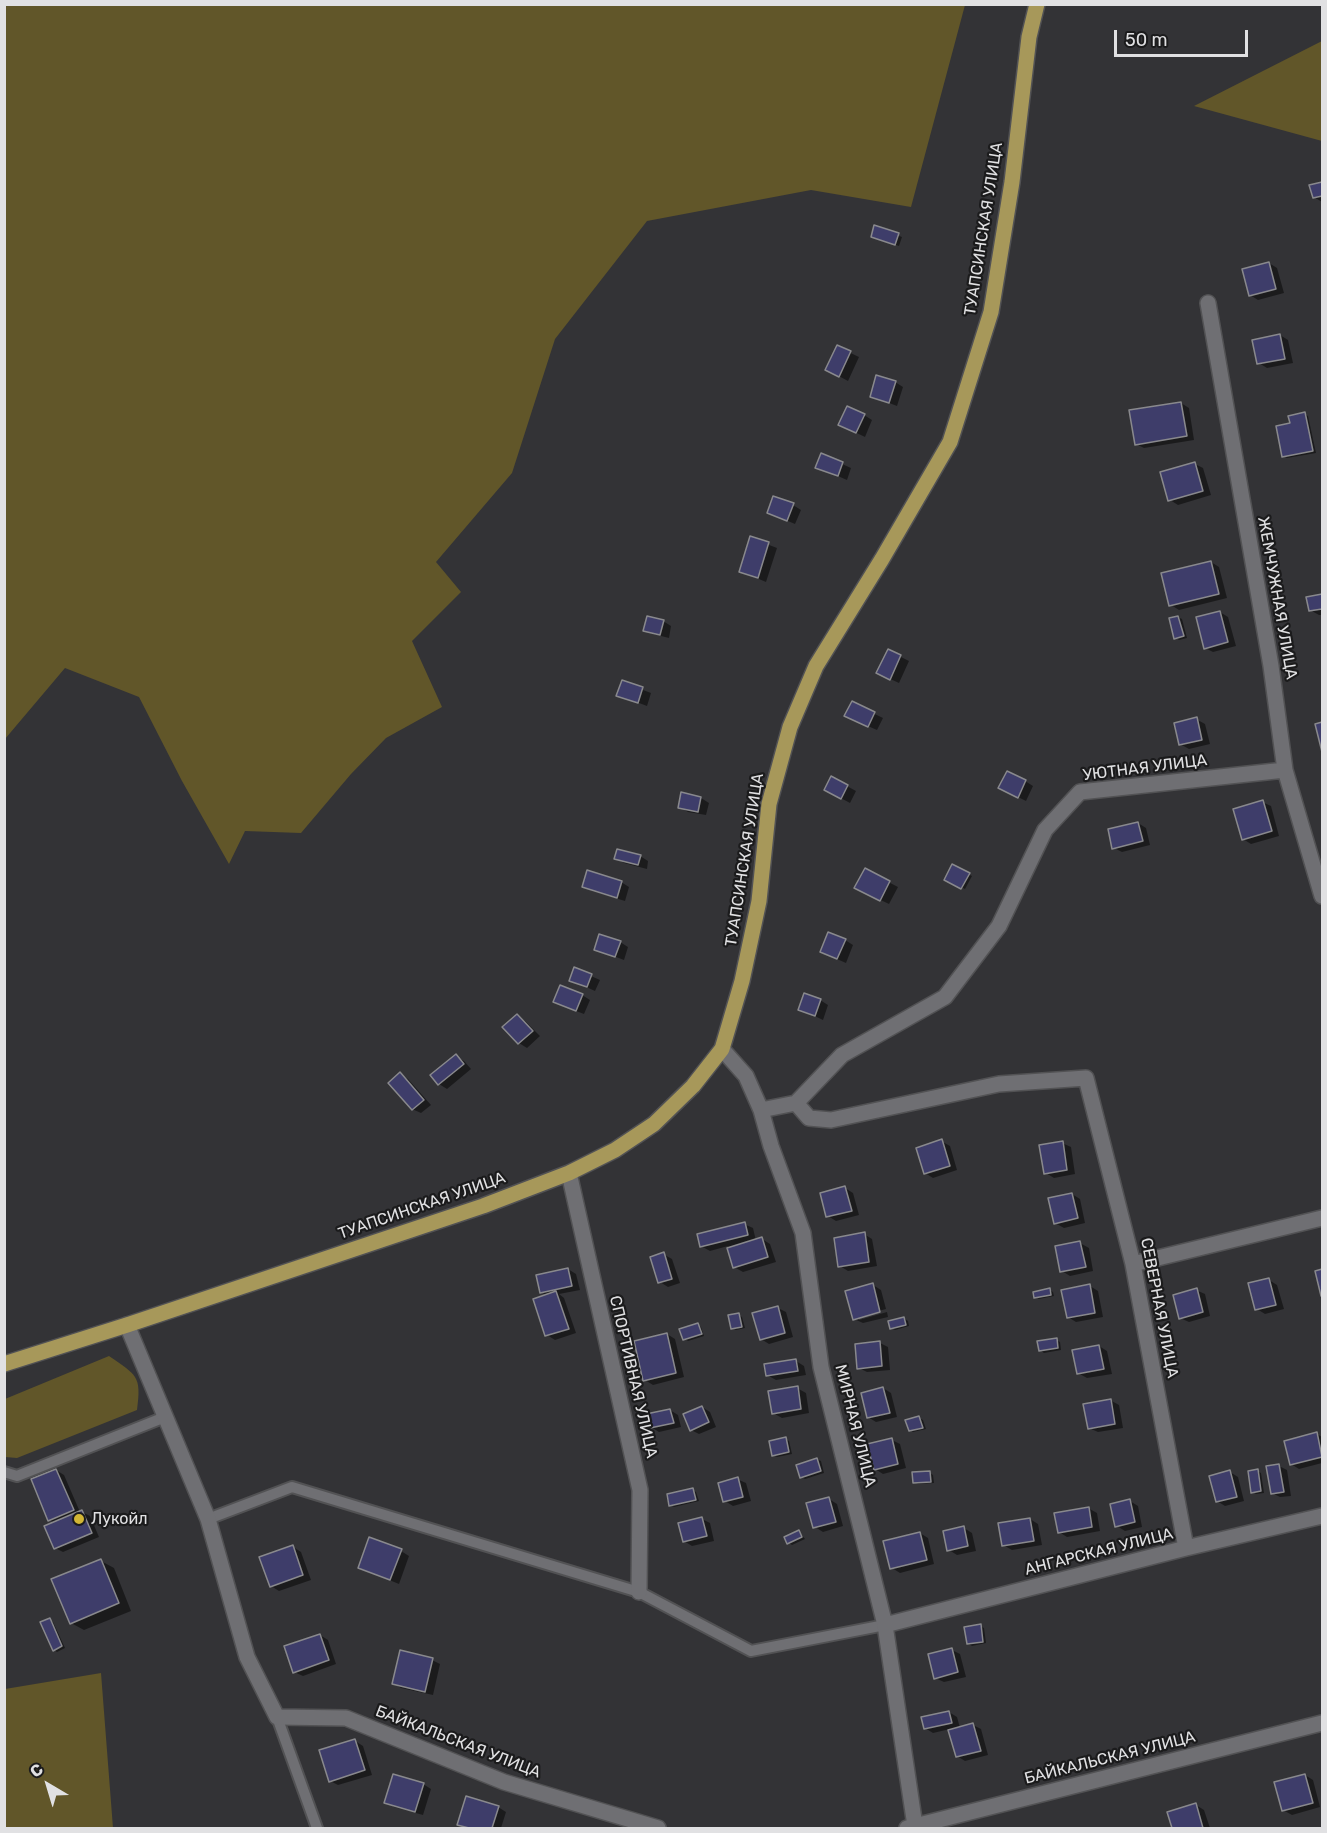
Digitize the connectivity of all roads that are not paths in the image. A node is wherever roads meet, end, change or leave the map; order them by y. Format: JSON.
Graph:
{"nodes":[{"id":1,"x":1037,"y":4,"type":"edge"},
{"id":2,"x":1208,"y":303,"type":"dead end"},
{"id":3,"x":1285,"y":770,"type":"junction"},
{"id":4,"x":1323,"y":896,"type":"edge"},
{"id":5,"x":722,"y":1049,"type":"junction"},
{"id":6,"x":796,"y":1103,"type":"junction"},
{"id":7,"x":761,"y":1110,"type":"junction"},
{"id":8,"x":569,"y":1173,"type":"junction"},
{"id":9,"x":1323,"y":1218,"type":"edge"},
{"id":10,"x":1133,"y":1264,"type":"junction"},
{"id":11,"x":127,"y":1325,"type":"junction"},
{"id":12,"x":4,"y":1364,"type":"edge"},
{"id":13,"x":165,"y":1417,"type":"junction"},
{"id":14,"x":4,"y":1472,"type":"edge"},
{"id":15,"x":1323,"y":1516,"type":"edge"},
{"id":16,"x":208,"y":1519,"type":"junction"},
{"id":17,"x":1186,"y":1548,"type":"junction"},
{"id":18,"x":639,"y":1592,"type":"junction"},
{"id":19,"x":885,"y":1625,"type":"junction"},
{"id":20,"x":277,"y":1717,"type":"junction"},
{"id":21,"x":1323,"y":1723,"type":"edge"},
{"id":22,"x":910,"y":1827,"type":"edge"},
{"id":23,"x":317,"y":1828,"type":"edge"},
{"id":24,"x":658,"y":1828,"type":"edge"}],
"edges":[{"from":1,"to":5,"type":"main road","name":"ТУАПСИНСКАЯ УЛИЦА"},
{"from":2,"to":3,"type":"street","name":"ЖЕМЧУЖНАЯ УЛИЦА"},
{"from":3,"to":4,"type":"street","name":"ЖЕМЧУЖНАЯ УЛИЦА"},
{"from":3,"to":6,"type":"street","name":"УЮТНАЯ УЛИЦА"},
{"from":5,"to":7,"type":"street","name":"МИРНАЯ УЛИЦА"},
{"from":5,"to":8,"type":"main road","name":"ТУАПСИНСКАЯ УЛИЦА"},
{"from":6,"to":7,"type":"street"},
{"from":6,"to":10,"type":"street","name":"СЕВЕРНАЯ УЛИЦА"},
{"from":7,"to":19,"type":"street","name":"МИРНАЯ УЛИЦА"},
{"from":8,"to":11,"type":"main road","name":"ТУАПСИНСКАЯ УЛИЦА"},
{"from":8,"to":18,"type":"street","name":"СПОРТИВНАЯ УЛИЦА"},
{"from":9,"to":10,"type":"street"},
{"from":10,"to":17,"type":"street","name":"СЕВЕРНАЯ УЛИЦА"},
{"from":11,"to":12,"type":"main road","name":"ТУАПСИНСКАЯ УЛИЦА"},
{"from":11,"to":13,"type":"street"},
{"from":13,"to":14,"type":"lane"},
{"from":13,"to":16,"type":"street"},
{"from":15,"to":17,"type":"street","name":"АНГАРСКАЯ УЛИЦА"},
{"from":16,"to":18,"type":"lane"},
{"from":16,"to":20,"type":"street"},
{"from":17,"to":19,"type":"street","name":"АНГАРСКАЯ УЛИЦА"},
{"from":18,"to":19,"type":"lane"},
{"from":19,"to":22,"type":"street","name":"МИРНАЯ УЛИЦА"},
{"from":20,"to":23,"type":"lane"},
{"from":20,"to":24,"type":"street","name":"БАЙКАЛЬСКАЯ УЛИЦА"},
{"from":21,"to":22,"type":"street","name":"БАЙКАЛЬСКАЯ УЛИЦА"}]}
